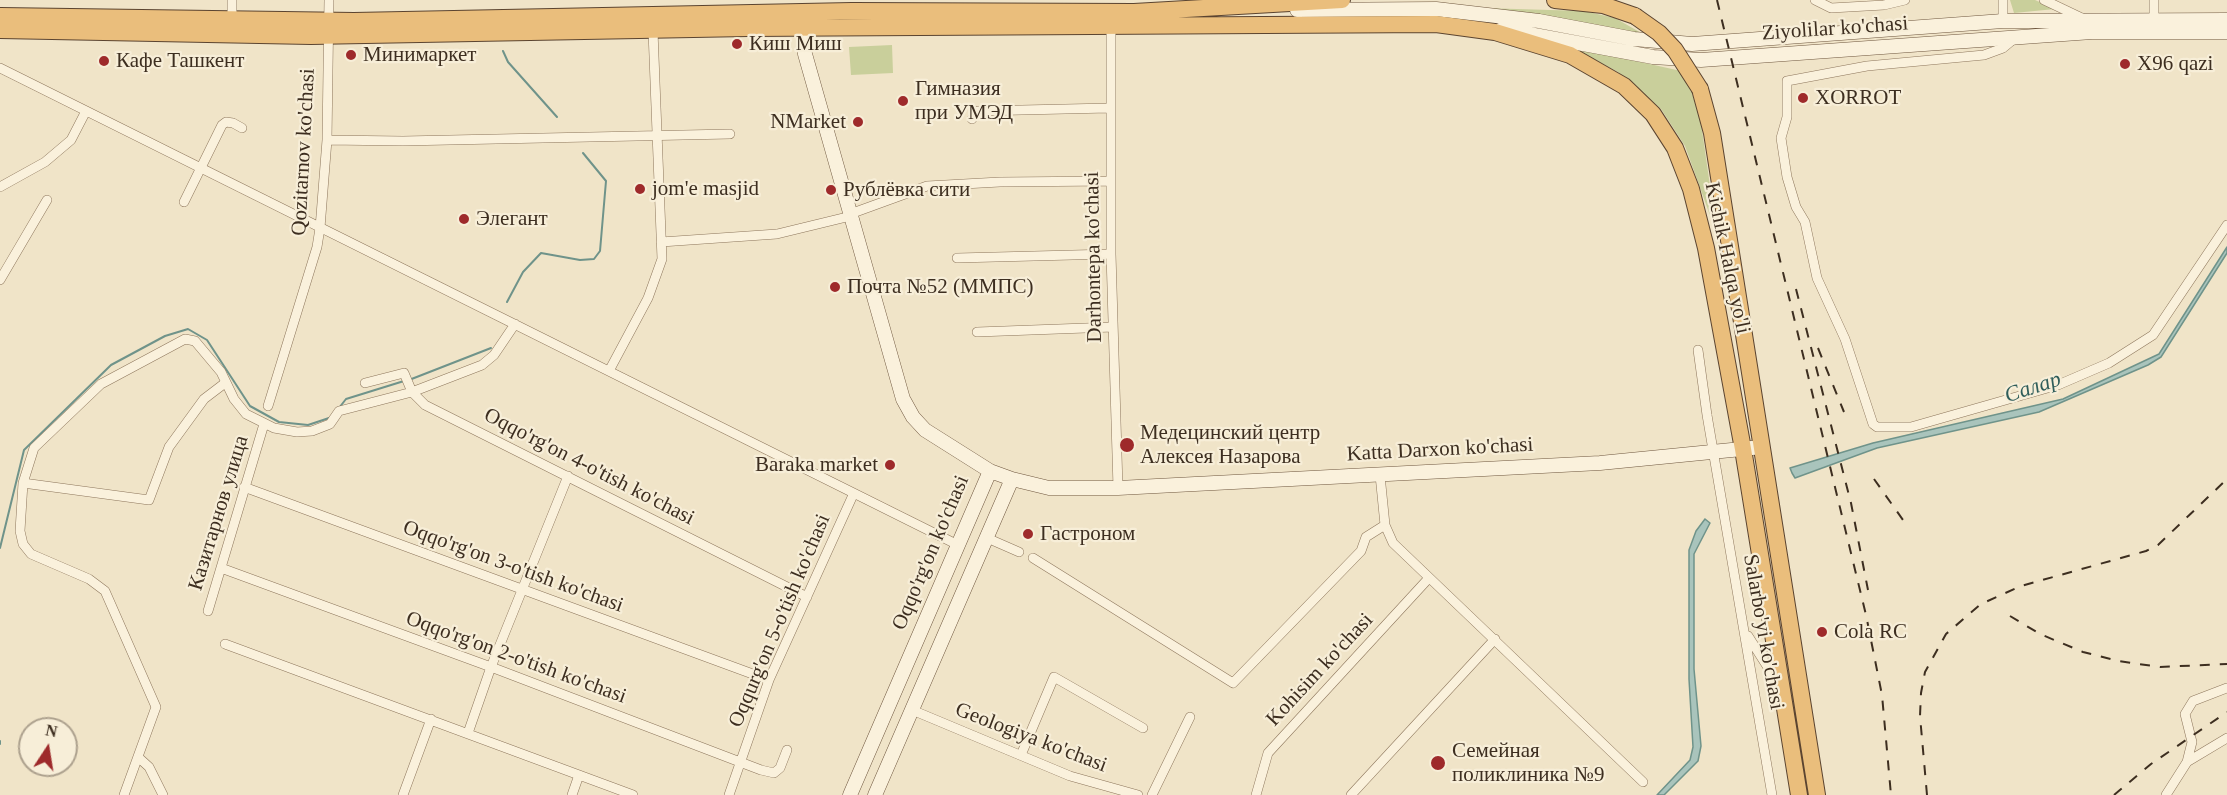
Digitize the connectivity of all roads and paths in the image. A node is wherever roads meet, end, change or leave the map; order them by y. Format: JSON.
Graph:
{"nodes":[{"id":1,"x":232,"y":0,"type":"edge"},
{"id":2,"x":329,"y":0,"type":"edge"},
{"id":3,"x":1342,"y":0,"type":"edge"},
{"id":4,"x":1555,"y":0,"type":"edge"},
{"id":5,"x":1815,"y":0,"type":"edge"},
{"id":6,"x":1905,"y":0,"type":"edge"},
{"id":7,"x":2003,"y":0,"type":"edge"},
{"id":8,"x":2044,"y":0,"type":"edge"},
{"id":9,"x":2154,"y":0,"type":"edge"},
{"id":10,"x":984,"y":6,"type":"edge"},
{"id":11,"x":774,"y":7,"type":"edge"},
{"id":12,"x":1153,"y":11,"type":"junction"},
{"id":13,"x":841,"y":13,"type":"edge"},
{"id":14,"x":0,"y":16,"type":"edge"},
{"id":15,"x":1110,"y":19,"type":"junction"},
{"id":16,"x":2154,"y":19,"type":"junction"},
{"id":17,"x":232,"y":20,"type":"junction"},
{"id":18,"x":2086,"y":20,"type":"junction"},
{"id":19,"x":802,"y":21,"type":"junction"},
{"id":20,"x":2002,"y":21,"type":"junction"},
{"id":21,"x":1449,"y":24,"type":"junction"},
{"id":22,"x":2225,"y":26,"type":"edge"},
{"id":23,"x":328,"y":28,"type":"junction"},
{"id":24,"x":0,"y":30,"type":"edge"},
{"id":25,"x":1885,"y":30,"type":"junction"},
{"id":26,"x":653,"y":31,"type":"junction"},
{"id":27,"x":2017,"y":36,"type":"junction"},
{"id":28,"x":1887,"y":47,"type":"junction"},
{"id":29,"x":0,"y":68,"type":"edge"},
{"id":30,"x":1109,"y":108,"type":"junction"},
{"id":31,"x":86,"y":111,"type":"junction"},
{"id":32,"x":972,"y":119,"type":"dead end"},
{"id":33,"x":242,"y":128,"type":"dead end"},
{"id":34,"x":656,"y":134,"type":"junction"},
{"id":35,"x":730,"y":134,"type":"dead end"},
{"id":36,"x":327,"y":140,"type":"junction"},
{"id":37,"x":201,"y":168,"type":"junction"},
{"id":38,"x":1110,"y":181,"type":"junction"},
{"id":39,"x":0,"y":187,"type":"edge"},
{"id":40,"x":47,"y":200,"type":"dead end"},
{"id":41,"x":184,"y":202,"type":"dead end"},
{"id":42,"x":850,"y":215,"type":"junction"},
{"id":43,"x":2227,"y":225,"type":"edge"},
{"id":44,"x":320,"y":228,"type":"junction"},
{"id":45,"x":661,"y":242,"type":"junction"},
{"id":46,"x":1111,"y":254,"type":"junction"},
{"id":47,"x":957,"y":258,"type":"dead end"},
{"id":48,"x":0,"y":280,"type":"edge"},
{"id":49,"x":515,"y":324,"type":"junction"},
{"id":50,"x":1113,"y":327,"type":"junction"},
{"id":51,"x":977,"y":332,"type":"dead end"},
{"id":52,"x":1698,"y":350,"type":"dead end"},
{"id":53,"x":609,"y":371,"type":"junction"},
{"id":54,"x":225,"y":383,"type":"junction"},
{"id":55,"x":365,"y":383,"type":"dead end"},
{"id":56,"x":409,"y":384,"type":"junction"},
{"id":57,"x":268,"y":406,"type":"dead end"},
{"id":58,"x":264,"y":424,"type":"junction"},
{"id":59,"x":1762,"y":447,"type":"junction"},
{"id":60,"x":1743,"y":449,"type":"junction"},
{"id":61,"x":1714,"y":452,"type":"junction"},
{"id":62,"x":990,"y":471,"type":"junction"},
{"id":63,"x":1380,"y":475,"type":"junction"},
{"id":64,"x":568,"y":476,"type":"junction"},
{"id":65,"x":1012,"y":480,"type":"junction"},
{"id":66,"x":23,"y":483,"type":"junction"},
{"id":67,"x":244,"y":487,"type":"junction"},
{"id":68,"x":1118,"y":488,"type":"junction"},
{"id":69,"x":853,"y":495,"type":"junction"},
{"id":70,"x":1385,"y":525,"type":"junction"},
{"id":71,"x":987,"y":538,"type":"junction"},
{"id":72,"x":958,"y":545,"type":"junction"},
{"id":73,"x":1019,"y":552,"type":"dead end"},
{"id":74,"x":1033,"y":558,"type":"dead end"},
{"id":75,"x":221,"y":568,"type":"junction"},
{"id":76,"x":1428,"y":579,"type":"junction"},
{"id":77,"x":523,"y":590,"type":"junction"},
{"id":78,"x":807,"y":597,"type":"junction"},
{"id":79,"x":208,"y":611,"type":"dead end"},
{"id":80,"x":1746,"y":631,"type":"junction"},
{"id":81,"x":1495,"y":639,"type":"junction"},
{"id":82,"x":225,"y":644,"type":"dead end"},
{"id":83,"x":491,"y":667,"type":"junction"},
{"id":84,"x":769,"y":680,"type":"junction"},
{"id":85,"x":1780,"y":686,"type":"junction"},
{"id":86,"x":2227,"y":688,"type":"edge"},
{"id":87,"x":912,"y":710,"type":"junction"},
{"id":88,"x":1190,"y":717,"type":"dead end"},
{"id":89,"x":431,"y":719,"type":"junction"},
{"id":90,"x":1143,"y":728,"type":"dead end"},
{"id":91,"x":468,"y":733,"type":"junction"},
{"id":92,"x":2227,"y":738,"type":"edge"},
{"id":93,"x":787,"y":750,"type":"dead end"},
{"id":94,"x":1021,"y":755,"type":"junction"},
{"id":95,"x":138,"y":757,"type":"junction"},
{"id":96,"x":741,"y":762,"type":"junction"},
{"id":97,"x":2187,"y":762,"type":"junction"},
{"id":98,"x":859,"y":774,"type":"junction"},
{"id":99,"x":579,"y":775,"type":"junction"},
{"id":100,"x":1643,"y":782,"type":"dead end"},
{"id":101,"x":1099,"y":785,"type":"junction"},
{"id":102,"x":878,"y":789,"type":"edge"},
{"id":103,"x":124,"y":795,"type":"edge"},
{"id":104,"x":163,"y":795,"type":"edge"},
{"id":105,"x":403,"y":795,"type":"edge"},
{"id":106,"x":572,"y":795,"type":"edge"},
{"id":107,"x":633,"y":795,"type":"edge"},
{"id":108,"x":729,"y":795,"type":"edge"},
{"id":109,"x":850,"y":795,"type":"edge"},
{"id":110,"x":1095,"y":795,"type":"edge"},
{"id":111,"x":1138,"y":795,"type":"edge"},
{"id":112,"x":1152,"y":795,"type":"edge"},
{"id":113,"x":1256,"y":795,"type":"edge"},
{"id":114,"x":1350,"y":795,"type":"edge"},
{"id":115,"x":1772,"y":795,"type":"edge"},
{"id":116,"x":1799,"y":795,"type":"edge"},
{"id":117,"x":1817,"y":795,"type":"edge"},
{"id":118,"x":2166,"y":795,"type":"edge"}],
"edges":[{"from":1,"to":17,"type":"street"},
{"from":2,"to":23,"type":"street","name":"Qozitarnov ko'chasi"},
{"from":3,"to":12,"type":"highway","name":"Kichik Halqa yo'li"},
{"from":4,"to":59,"type":"highway","name":"Kichik Halqa yo'li","bridge":true},
{"from":5,"to":6,"type":"street"},
{"from":7,"to":20,"type":"street"},
{"from":8,"to":18,"type":"street"},
{"from":9,"to":16,"type":"street"},
{"from":10,"to":13,"type":"highway","name":"Kichik Halqa yo'li"},
{"from":10,"to":15,"type":"highway","name":"Kichik Halqa yo'li"},
{"from":11,"to":19,"type":"highway","name":"Kichik Halqa yo'li"},
{"from":11,"to":23,"type":"highway","name":"Kichik Halqa yo'li"},
{"from":12,"to":15,"type":"highway","name":"Kichik Halqa yo'li"},
{"from":12,"to":25,"type":"main road","name":"Ziyolilar ko'chasi"},
{"from":13,"to":15,"type":"highway","name":"Kichik Halqa yo'li"},
{"from":13,"to":19,"type":"highway","name":"Kichik Halqa yo'li"},
{"from":14,"to":17,"type":"highway","name":"Kichik Halqa yo'li"},
{"from":15,"to":21,"type":"highway","name":"Kichik Halqa yo'li"},
{"from":15,"to":30,"type":"street","name":"Darhontepa ko'chasi"},
{"from":16,"to":18,"type":"main road","name":"Ziyolilar ko'chasi"},
{"from":16,"to":22,"type":"main road","name":"Ziyolilar ko'chasi"},
{"from":17,"to":23,"type":"highway","name":"Kichik Halqa yo'li"},
{"from":18,"to":20,"type":"main road","name":"Ziyolilar ko'chasi"},
{"from":19,"to":26,"type":"highway","name":"Kichik Halqa yo'li"},
{"from":19,"to":42,"type":"main road","name":"Oqqo'rg'on ko'chasi"},
{"from":20,"to":25,"type":"main road","name":"Ziyolilar ko'chasi"},
{"from":21,"to":28,"type":"main road","name":"Ziyolilar ko'chasi"},
{"from":21,"to":60,"type":"highway","name":"Kichik Halqa yo'li"},
{"from":22,"to":27,"type":"main road","name":"Ziyolilar ko'chasi"},
{"from":23,"to":24,"type":"highway","name":"Kichik Halqa yo'li"},
{"from":23,"to":26,"type":"highway","name":"Kichik Halqa yo'li"},
{"from":23,"to":36,"type":"street","name":"Qozitarnov ko'chasi"},
{"from":25,"to":28,"type":"main road"},
{"from":26,"to":34,"type":"street"},
{"from":27,"to":28,"type":"main road","name":"Ziyolilar ko'chasi"},
{"from":27,"to":43,"type":"street"},
{"from":29,"to":31,"type":"street"},
{"from":30,"to":32,"type":"street"},
{"from":30,"to":38,"type":"street","name":"Darhontepa ko'chasi"},
{"from":31,"to":37,"type":"street"},
{"from":31,"to":39,"type":"street"},
{"from":33,"to":37,"type":"street"},
{"from":34,"to":35,"type":"street"},
{"from":34,"to":36,"type":"street"},
{"from":34,"to":45,"type":"street"},
{"from":36,"to":44,"type":"street","name":"Qozitarnov ko'chasi"},
{"from":37,"to":41,"type":"street"},
{"from":37,"to":44,"type":"street"},
{"from":38,"to":42,"type":"street"},
{"from":38,"to":46,"type":"street","name":"Darhontepa ko'chasi"},
{"from":40,"to":48,"type":"street"},
{"from":42,"to":45,"type":"street"},
{"from":42,"to":62,"type":"main road","name":"Oqqo'rg'on ko'chasi"},
{"from":44,"to":49,"type":"street"},
{"from":44,"to":57,"type":"street","name":"Qozitarnov ko'chasi"},
{"from":45,"to":53,"type":"street"},
{"from":46,"to":47,"type":"street"},
{"from":46,"to":50,"type":"street","name":"Darhontepa ko'chasi"},
{"from":49,"to":53,"type":"street"},
{"from":49,"to":56,"type":"street"},
{"from":50,"to":51,"type":"street"},
{"from":50,"to":68,"type":"street","name":"Darhontepa ko'chasi"},
{"from":52,"to":61,"type":"street","name":"Salarbo'yi ko'chasi"},
{"from":53,"to":69,"type":"street"},
{"from":54,"to":58,"type":"street"},
{"from":54,"to":66,"type":"street"},
{"from":54,"to":66,"type":"street"},
{"from":55,"to":56,"type":"street"},
{"from":56,"to":58,"type":"street"},
{"from":56,"to":64,"type":"street","name":"Oqqo'rg'on 4-o'tish ko'chasi"},
{"from":58,"to":67,"type":"street","name":"Казитарнов улица"},
{"from":59,"to":60,"type":"main road","name":"Katta Darxon ko'chasi"},
{"from":59,"to":117,"type":"highway","name":"Kichik Halqa yo'li"},
{"from":60,"to":61,"type":"main road","name":"Katta Darxon ko'chasi"},
{"from":60,"to":85,"type":"highway","name":"Kichik Halqa yo'li"},
{"from":61,"to":63,"type":"main road","name":"Katta Darxon ko'chasi"},
{"from":61,"to":80,"type":"street","name":"Salarbo'yi ko'chasi"},
{"from":62,"to":65,"type":"main road","name":"Katta Darxon ko'chasi"},
{"from":62,"to":72,"type":"main road","name":"Oqqo'rg'on ko'chasi"},
{"from":63,"to":68,"type":"main road","name":"Katta Darxon ko'chasi"},
{"from":63,"to":70,"type":"street"},
{"from":64,"to":77,"type":"street"},
{"from":64,"to":78,"type":"street","name":"Oqqo'rg'on 4-o'tish ko'chasi"},
{"from":65,"to":68,"type":"main road","name":"Katta Darxon ko'chasi"},
{"from":65,"to":71,"type":"main road","name":"Oqqo'rg'on ko'chasi"},
{"from":66,"to":95,"type":"street"},
{"from":67,"to":75,"type":"street","name":"Казитарнов улица"},
{"from":67,"to":77,"type":"street","name":"Oqqo'rg'on 3-o'tish ko'chasi"},
{"from":69,"to":72,"type":"street"},
{"from":69,"to":78,"type":"street","name":"Oqqurg'on 5-o'tish ko'chasi"},
{"from":70,"to":74,"type":"street"},
{"from":70,"to":76,"type":"street"},
{"from":71,"to":73,"type":"street"},
{"from":71,"to":87,"type":"main road","name":"Oqqo'rg'on ko'chasi"},
{"from":72,"to":98,"type":"main road","name":"Oqqo'rg'on ko'chasi"},
{"from":75,"to":79,"type":"street","name":"Казитарнов улица"},
{"from":75,"to":83,"type":"street","name":"Oqqo'rg'on 2-o'tish ko'chasi"},
{"from":76,"to":81,"type":"street"},
{"from":76,"to":113,"type":"street","name":"Kohisim ko'chasi"},
{"from":77,"to":83,"type":"street"},
{"from":77,"to":84,"type":"street","name":"Oqqo'rg'on 3-o'tish ko'chasi"},
{"from":78,"to":84,"type":"street","name":"Oqqurg'on 5-o'tish ko'chasi"},
{"from":80,"to":85,"type":"street"},
{"from":80,"to":115,"type":"street","name":"Salarbo'yi ko'chasi"},
{"from":81,"to":100,"type":"street"},
{"from":81,"to":114,"type":"street"},
{"from":82,"to":89,"type":"street"},
{"from":83,"to":91,"type":"street"},
{"from":83,"to":96,"type":"street","name":"Oqqo'rg'on 2-o'tish ko'chasi"},
{"from":84,"to":96,"type":"street","name":"Oqqurg'on 5-o'tish ko'chasi"},
{"from":85,"to":116,"type":"highway","name":"Kichik Halqa yo'li"},
{"from":86,"to":97,"type":"street"},
{"from":87,"to":94,"type":"street","name":"Geologiya ko'chasi"},
{"from":87,"to":102,"type":"main road","name":"Oqqo'rg'on ko'chasi"},
{"from":88,"to":112,"type":"street"},
{"from":89,"to":91,"type":"street"},
{"from":89,"to":105,"type":"street"},
{"from":90,"to":94,"type":"street"},
{"from":91,"to":99,"type":"street"},
{"from":92,"to":97,"type":"street"},
{"from":93,"to":96,"type":"street","name":"Oqqo'rg'on 2-o'tish ko'chasi"},
{"from":94,"to":101,"type":"street","name":"Geologiya ko'chasi"},
{"from":95,"to":103,"type":"street"},
{"from":95,"to":104,"type":"street"},
{"from":96,"to":108,"type":"street","name":"Oqqurg'on 5-o'tish ko'chasi"},
{"from":97,"to":118,"type":"street"},
{"from":98,"to":102,"type":"main road"},
{"from":98,"to":109,"type":"main road","name":"Oqqo'rg'on ko'chasi"},
{"from":99,"to":106,"type":"street"},
{"from":99,"to":107,"type":"street"},
{"from":101,"to":110,"type":"street"},
{"from":101,"to":111,"type":"street","name":"Geologiya ko'chasi"}]}
